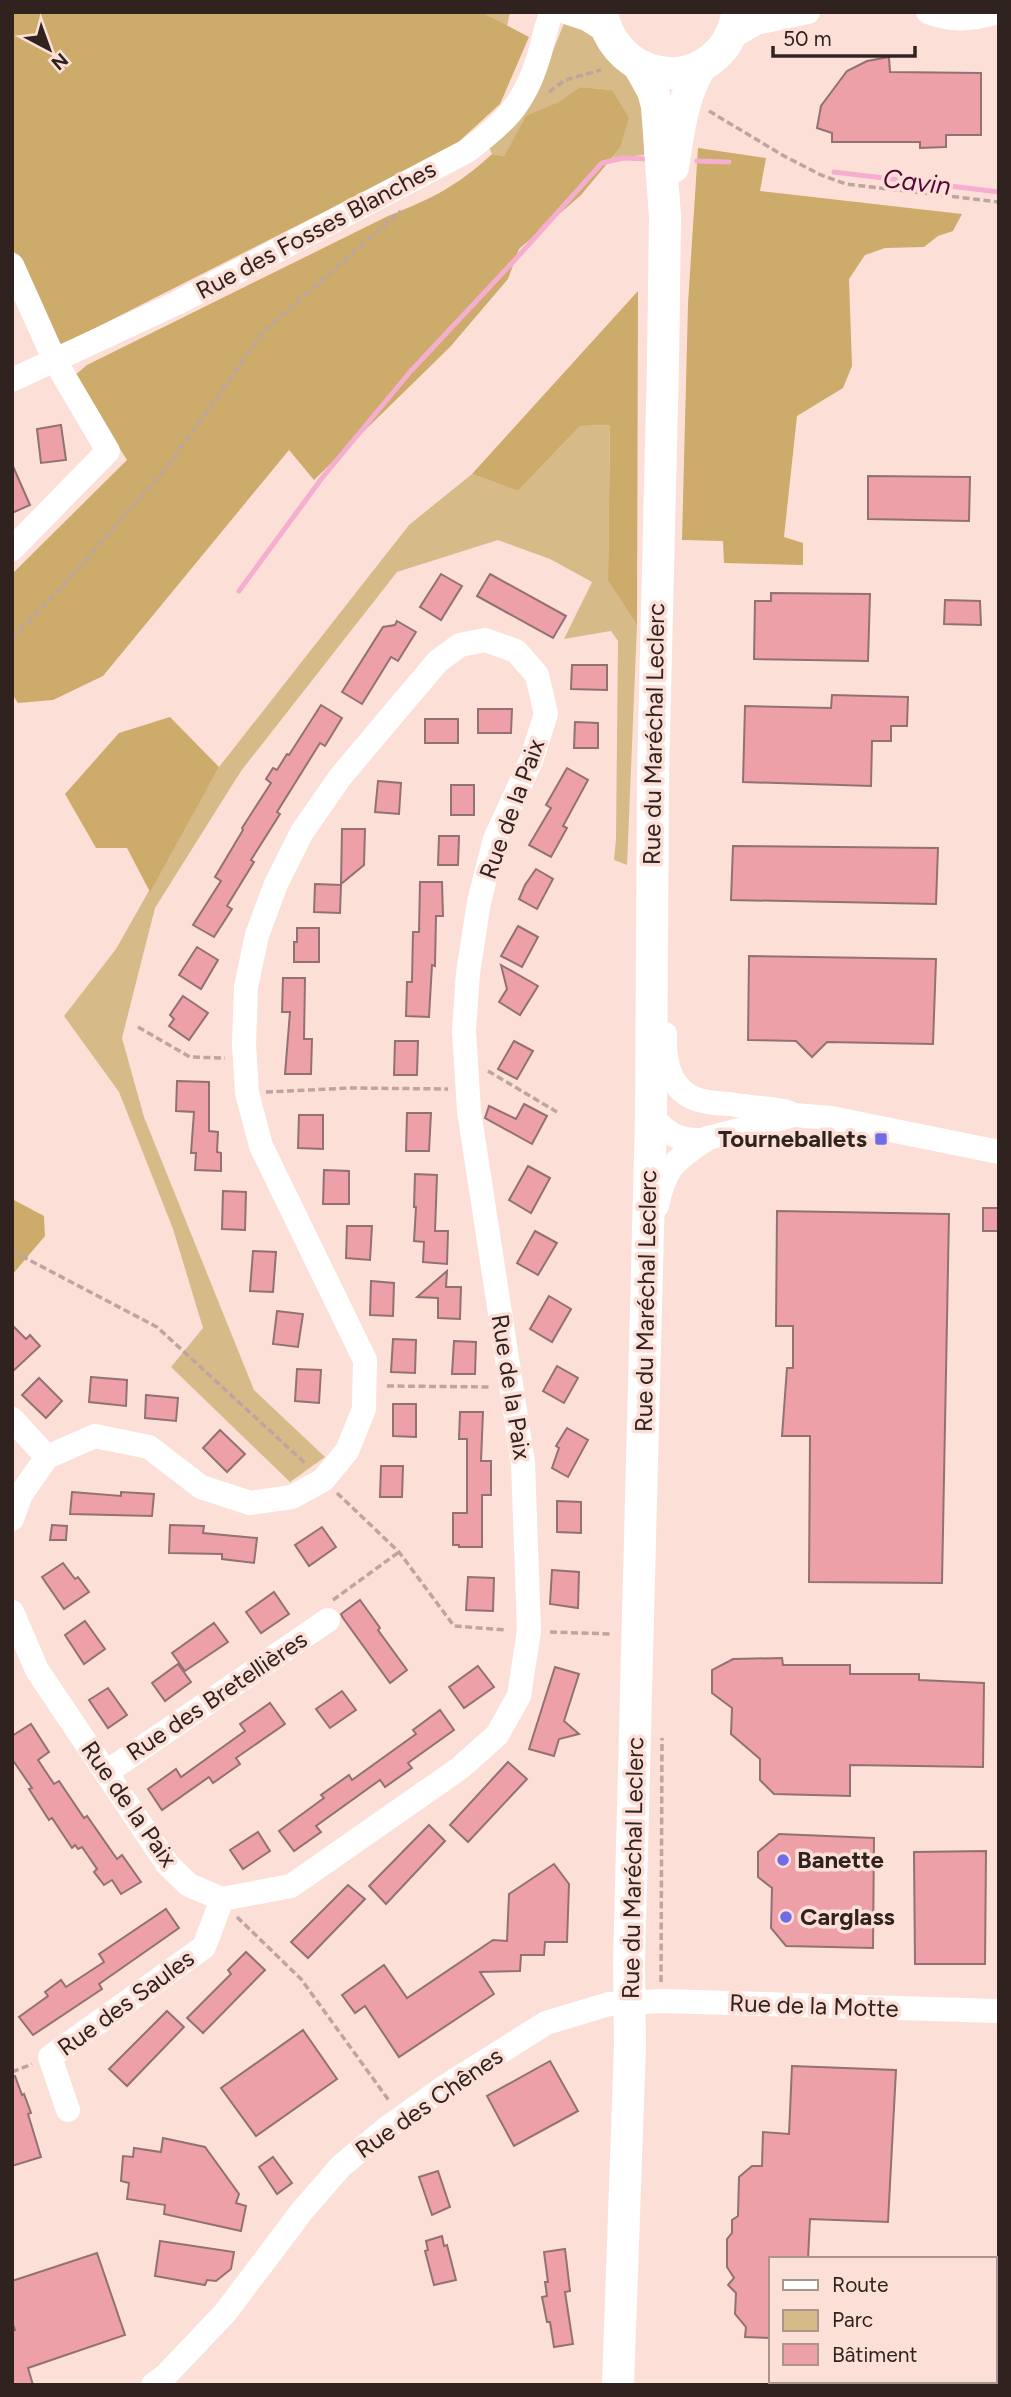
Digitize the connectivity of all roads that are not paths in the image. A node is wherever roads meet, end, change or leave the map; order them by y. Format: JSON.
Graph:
{"nodes":[{"id":1,"x":552,"y":12,"type":"edge"},
{"id":2,"x":566,"y":12,"type":"edge"},
{"id":3,"x":808,"y":12,"type":"edge"},
{"id":4,"x":928,"y":12,"type":"edge"},
{"id":5,"x":997,"y":12,"type":"edge"},
{"id":6,"x":604,"y":22,"type":"edge"},
{"id":7,"x":733,"y":26,"type":"edge"},
{"id":8,"x":639,"y":66,"type":"junction"},
{"id":9,"x":701,"y":66,"type":"junction"},
{"id":10,"x":665,"y":217,"type":"junction"},
{"id":11,"x":12,"y":265,"type":"edge"},
{"id":12,"x":55,"y":360,"type":"junction"},
{"id":13,"x":12,"y":380,"type":"edge"},
{"id":14,"x":12,"y":549,"type":"edge"},
{"id":15,"x":654,"y":729,"type":"junction"},
{"id":16,"x":651,"y":1115,"type":"junction"},
{"id":17,"x":794,"y":1115,"type":"junction"},
{"id":18,"x":709,"y":1138,"type":"junction"},
{"id":19,"x":999,"y":1152,"type":"edge"},
{"id":20,"x":648,"y":1237,"type":"junction"},
{"id":21,"x":12,"y":1419,"type":"edge"},
{"id":22,"x":47,"y":1457,"type":"junction"},
{"id":23,"x":12,"y":1519,"type":"edge"},
{"id":24,"x":12,"y":1612,"type":"edge"},
{"id":25,"x":328,"y":1620,"type":"road end"},
{"id":26,"x":107,"y":1772,"type":"junction"},
{"id":27,"x":222,"y":1899,"type":"junction"},
{"id":28,"x":630,"y":2002,"type":"junction"},
{"id":29,"x":999,"y":2011,"type":"edge"},
{"id":30,"x":68,"y":2110,"type":"dead end"},
{"id":31,"x":153,"y":2385,"type":"edge"},
{"id":32,"x":618,"y":2385,"type":"edge"}],
"edges":[{"from":1,"to":12,"type":"street","name":"Rue des Fosses Blanches"},
{"from":2,"to":6,"type":"street"},
{"from":3,"to":7,"type":"street"},
{"from":4,"to":5,"type":"street"},
{"from":6,"to":8,"type":"main road"},
{"from":7,"to":9,"type":"main road"},
{"from":8,"to":9,"type":"main road"},
{"from":8,"to":10,"type":"main road","name":"Rue du Maréchal Leclerc"},
{"from":9,"to":10,"type":"main road","name":"Rue du Maréchal Leclerc"},
{"from":10,"to":15,"type":"main road","name":"Rue du Maréchal Leclerc"},
{"from":11,"to":12,"type":"street"},
{"from":12,"to":13,"type":"street","name":"Rue des Fosses Blanches"},
{"from":12,"to":14,"type":"street"},
{"from":15,"to":16,"type":"main road","name":"Rue du Maréchal Leclerc"},
{"from":15,"to":17,"type":"street"},
{"from":16,"to":18,"type":"street"},
{"from":16,"to":20,"type":"main road","name":"Rue du Maréchal Leclerc"},
{"from":17,"to":18,"type":"street"},
{"from":17,"to":19,"type":"street"},
{"from":18,"to":20,"type":"street"},
{"from":20,"to":28,"type":"main road","name":"Rue du Maréchal Leclerc"},
{"from":21,"to":22,"type":"street"},
{"from":22,"to":23,"type":"street"},
{"from":22,"to":27,"type":"street","name":"Rue de la Paix"},
{"from":24,"to":26,"type":"street","name":"Rue de la Paix"},
{"from":25,"to":26,"type":"street","name":"Rue des Bretellières"},
{"from":26,"to":27,"type":"street","name":"Rue de la Paix"},
{"from":27,"to":30,"type":"street","name":"Rue des Saules"},
{"from":28,"to":29,"type":"street","name":"Rue de la Motte"},
{"from":28,"to":31,"type":"street","name":"Rue des Chênes"},
{"from":28,"to":32,"type":"main road","name":"Rue du Maréchal Leclerc"}]}
